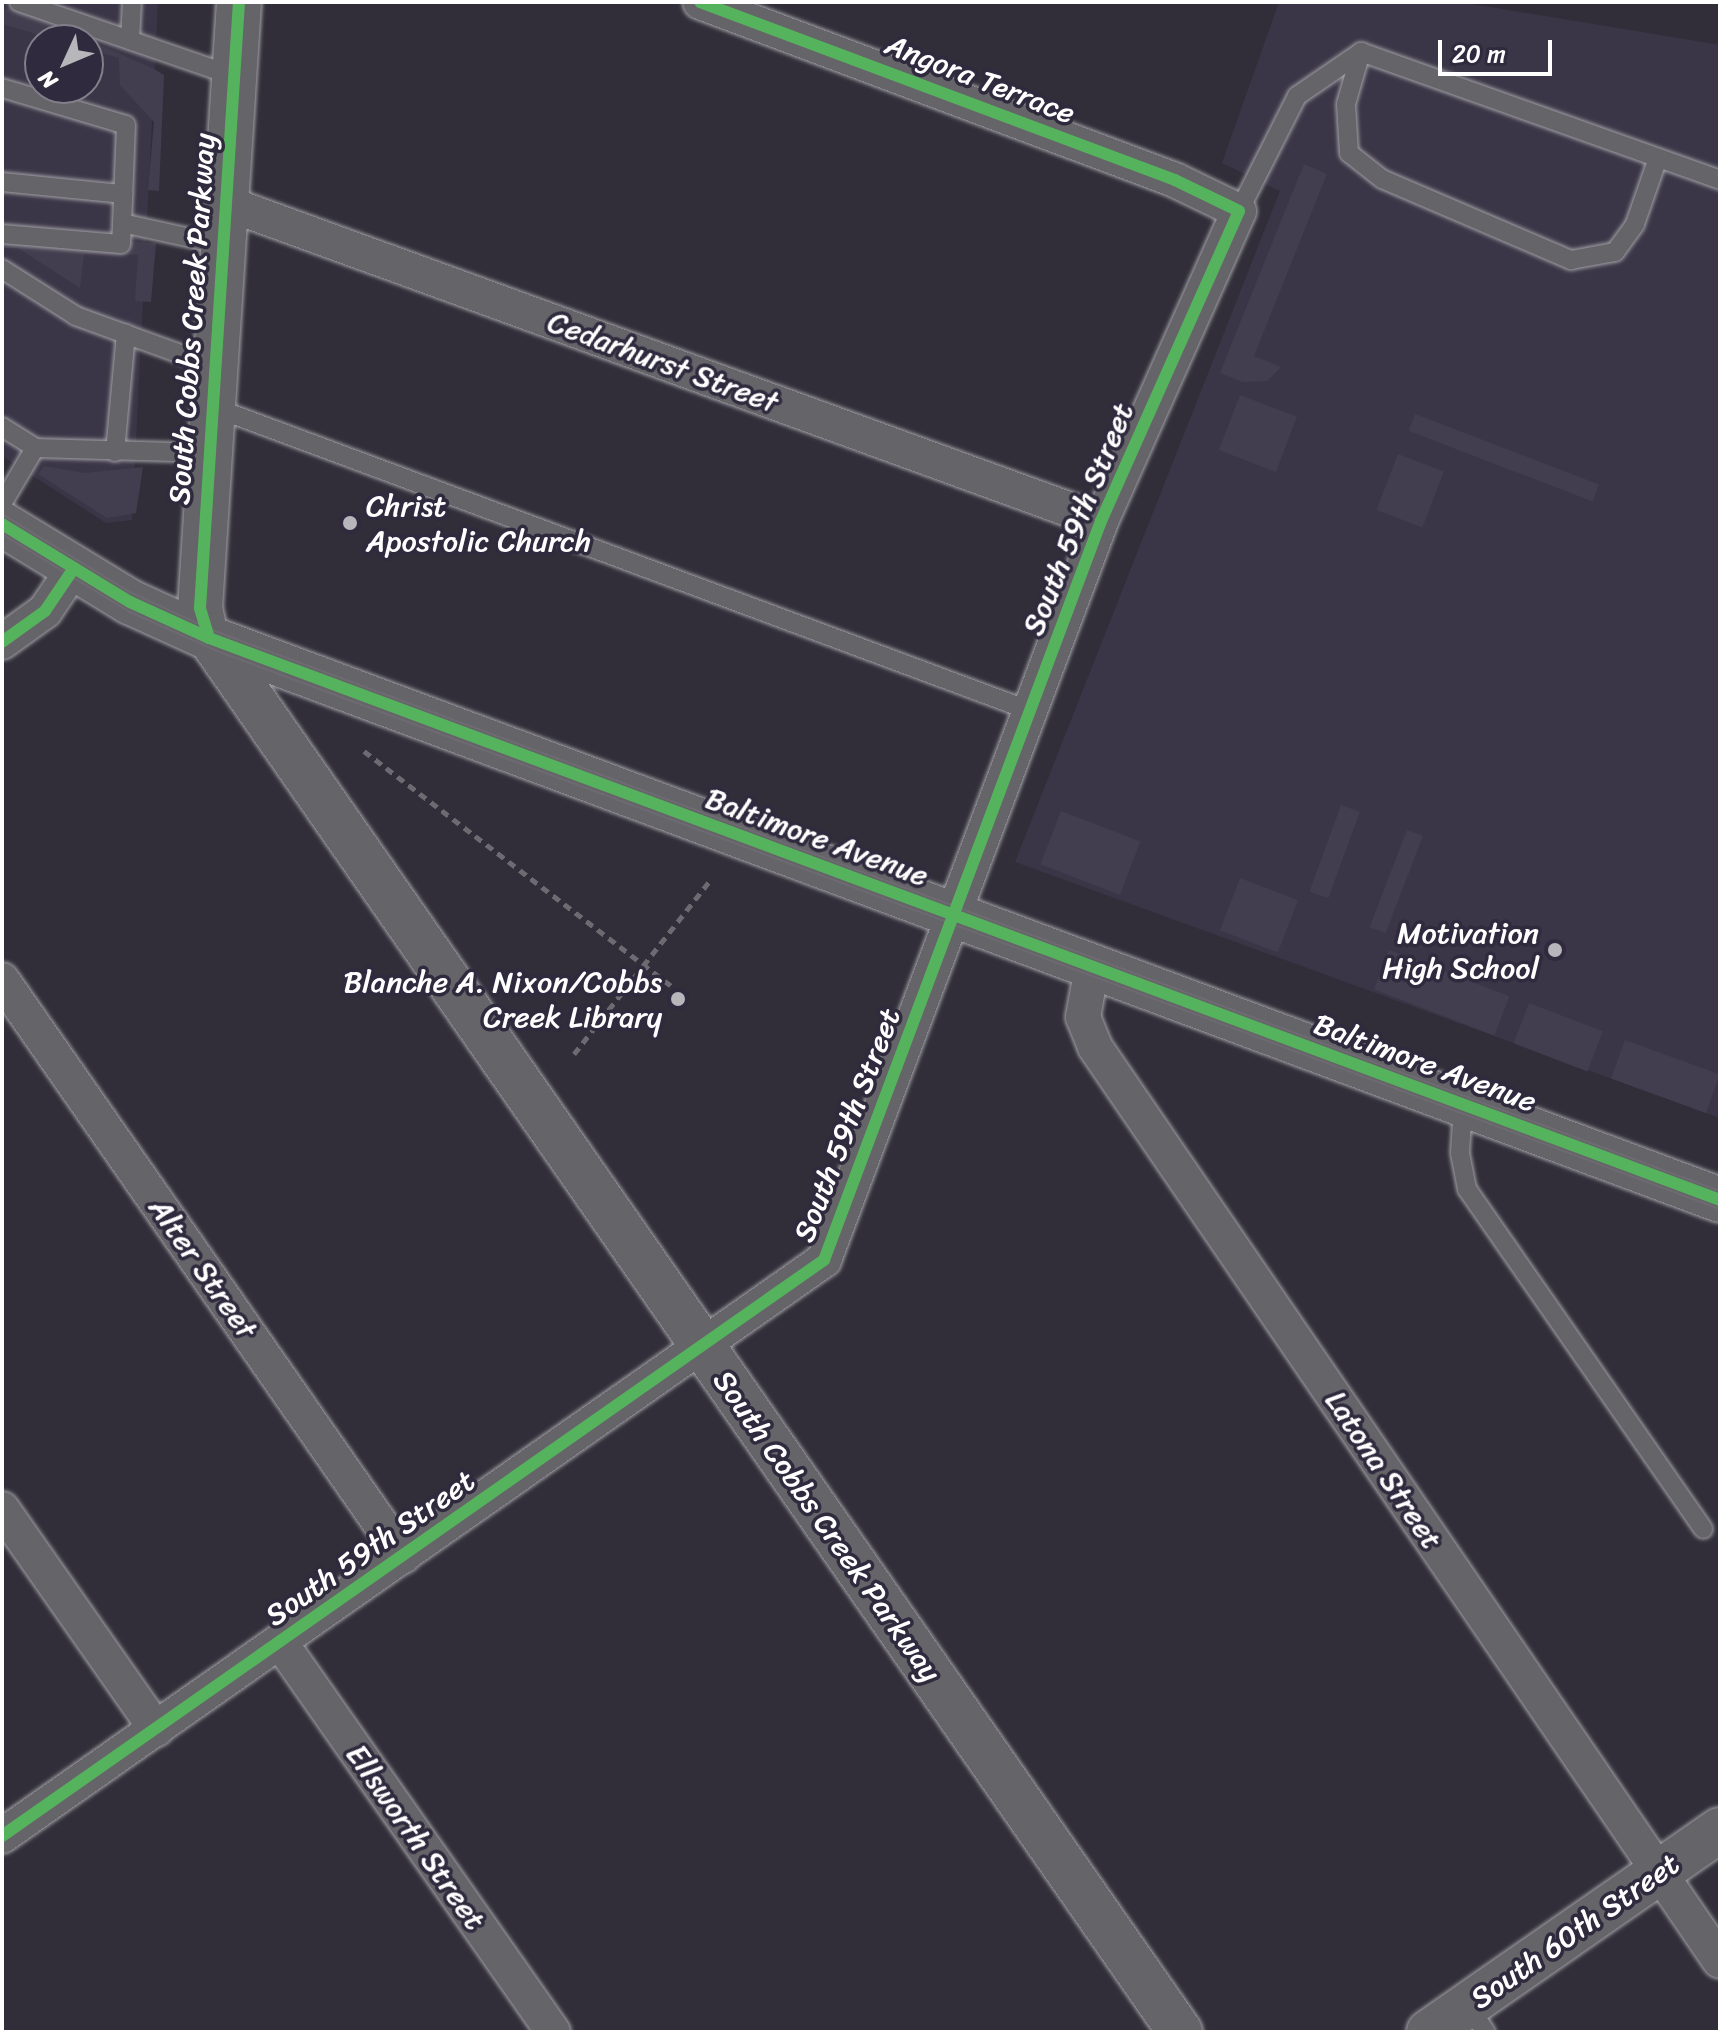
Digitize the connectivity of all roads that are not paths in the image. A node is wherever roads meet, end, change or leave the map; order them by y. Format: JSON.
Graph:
{"nodes":[{"id":1,"x":19,"y":2,"type":"edge"},
{"id":2,"x":132,"y":2,"type":"edge"},
{"id":3,"x":239,"y":2,"type":"edge"},
{"id":4,"x":700,"y":2,"type":"edge"},
{"id":5,"x":130,"y":40,"type":"junction"},
{"id":6,"x":1361,"y":52,"type":"junction"},
{"id":7,"x":234,"y":76,"type":"junction"},
{"id":8,"x":2,"y":88,"type":"edge"},
{"id":9,"x":1658,"y":158,"type":"junction"},
{"id":10,"x":1720,"y":180,"type":"edge"},
{"id":11,"x":2,"y":182,"type":"edge"},
{"id":12,"x":123,"y":194,"type":"junction"},
{"id":13,"x":1239,"y":211,"type":"junction"},
{"id":14,"x":122,"y":223,"type":"junction"},
{"id":15,"x":224,"y":224,"type":"junction"},
{"id":16,"x":2,"y":234,"type":"edge"},
{"id":17,"x":2,"y":269,"type":"edge"},
{"id":18,"x":126,"y":334,"type":"junction"},
{"id":19,"x":214,"y":387,"type":"junction"},
{"id":20,"x":2,"y":427,"type":"edge"},
{"id":21,"x":35,"y":448,"type":"junction"},
{"id":22,"x":115,"y":452,"type":"junction"},
{"id":23,"x":210,"y":453,"type":"junction"},
{"id":24,"x":2,"y":504,"type":"edge"},
{"id":25,"x":1101,"y":521,"type":"junction"},
{"id":26,"x":2,"y":524,"type":"edge"},
{"id":27,"x":74,"y":568,"type":"junction"},
{"id":28,"x":209,"y":638,"type":"junction"},
{"id":29,"x":2,"y":642,"type":"edge"},
{"id":30,"x":1031,"y":711,"type":"junction"},
{"id":31,"x":955,"y":916,"type":"junction"},
{"id":32,"x":1092,"y":967,"type":"junction"},
{"id":33,"x":2,"y":980,"type":"edge"},
{"id":34,"x":1463,"y":1105,"type":"junction"},
{"id":35,"x":1720,"y":1200,"type":"edge"},
{"id":36,"x":703,"y":1347,"type":"junction"},
{"id":37,"x":2,"y":1509,"type":"edge"},
{"id":38,"x":1703,"y":1529,"type":"dead end"},
{"id":39,"x":403,"y":1556,"type":"junction"},
{"id":40,"x":280,"y":1642,"type":"junction"},
{"id":41,"x":156,"y":1729,"type":"junction"},
{"id":42,"x":1720,"y":1830,"type":"edge"},
{"id":43,"x":2,"y":1836,"type":"edge"},
{"id":44,"x":1659,"y":1872,"type":"junction"},
{"id":45,"x":1720,"y":1961,"type":"edge"},
{"id":46,"x":1477,"y":2019,"type":"edge"},
{"id":47,"x":553,"y":2032,"type":"edge"},
{"id":48,"x":1180,"y":2032,"type":"edge"},
{"id":49,"x":1429,"y":2032,"type":"edge"}],
"edges":[{"from":1,"to":5,"type":"lane"},
{"from":2,"to":5,"type":"lane"},
{"from":3,"to":7,"type":"main road","name":"South Cobbs Creek Parkway"},
{"from":4,"to":13,"type":"street","name":"Angora Terrace"},
{"from":5,"to":7,"type":"lane"},
{"from":6,"to":9,"type":"lane"},
{"from":6,"to":9,"type":"lane"},
{"from":6,"to":13,"type":"lane"},
{"from":7,"to":15,"type":"main road","name":"South Cobbs Creek Parkway"},
{"from":8,"to":12,"type":"lane"},
{"from":9,"to":10,"type":"lane"},
{"from":11,"to":12,"type":"lane"},
{"from":12,"to":14,"type":"lane"},
{"from":13,"to":25,"type":"street","name":"South 59th Street"},
{"from":14,"to":15,"type":"lane"},
{"from":14,"to":16,"type":"lane"},
{"from":15,"to":19,"type":"main road","name":"South Cobbs Creek Parkway"},
{"from":15,"to":25,"type":"street","name":"Cedarhurst Street"},
{"from":17,"to":18,"type":"lane"},
{"from":18,"to":19,"type":"lane"},
{"from":18,"to":22,"type":"lane"},
{"from":19,"to":23,"type":"main road","name":"South Cobbs Creek Parkway"},
{"from":19,"to":30,"type":"lane"},
{"from":20,"to":21,"type":"lane"},
{"from":21,"to":22,"type":"lane"},
{"from":21,"to":24,"type":"lane"},
{"from":22,"to":23,"type":"lane"},
{"from":23,"to":28,"type":"main road","name":"South Cobbs Creek Parkway"},
{"from":25,"to":30,"type":"street","name":"South 59th Street"},
{"from":26,"to":27,"type":"main road","name":"Baltimore Avenue"},
{"from":27,"to":28,"type":"main road","name":"Baltimore Avenue"},
{"from":27,"to":29,"type":"street"},
{"from":28,"to":31,"type":"main road","name":"Baltimore Avenue"},
{"from":28,"to":36,"type":"main road","name":"South Cobbs Creek Parkway"},
{"from":30,"to":31,"type":"street","name":"South 59th Street"},
{"from":31,"to":32,"type":"main road","name":"Baltimore Avenue"},
{"from":31,"to":36,"type":"street","name":"South 59th Street"},
{"from":32,"to":34,"type":"main road","name":"Baltimore Avenue"},
{"from":32,"to":44,"type":"street","name":"Latona Street"},
{"from":33,"to":39,"type":"street","name":"Alter Street"},
{"from":34,"to":35,"type":"main road","name":"Baltimore Avenue"},
{"from":34,"to":38,"type":"lane"},
{"from":36,"to":39,"type":"street","name":"South 59th Street"},
{"from":36,"to":48,"type":"main road","name":"South Cobbs Creek Parkway"},
{"from":37,"to":41,"type":"street"},
{"from":39,"to":40,"type":"street","name":"South 59th Street"},
{"from":40,"to":41,"type":"street","name":"South 59th Street"},
{"from":40,"to":47,"type":"street","name":"Ellsworth Street"},
{"from":41,"to":43,"type":"street","name":"South 59th Street"},
{"from":42,"to":44,"type":"main road","name":"South 60th Street"},
{"from":44,"to":45,"type":"street","name":"Latona Street"},
{"from":44,"to":46,"type":"main road","name":"South 60th Street"},
{"from":46,"to":49,"type":"main road","name":"South 60th Street"}]}
